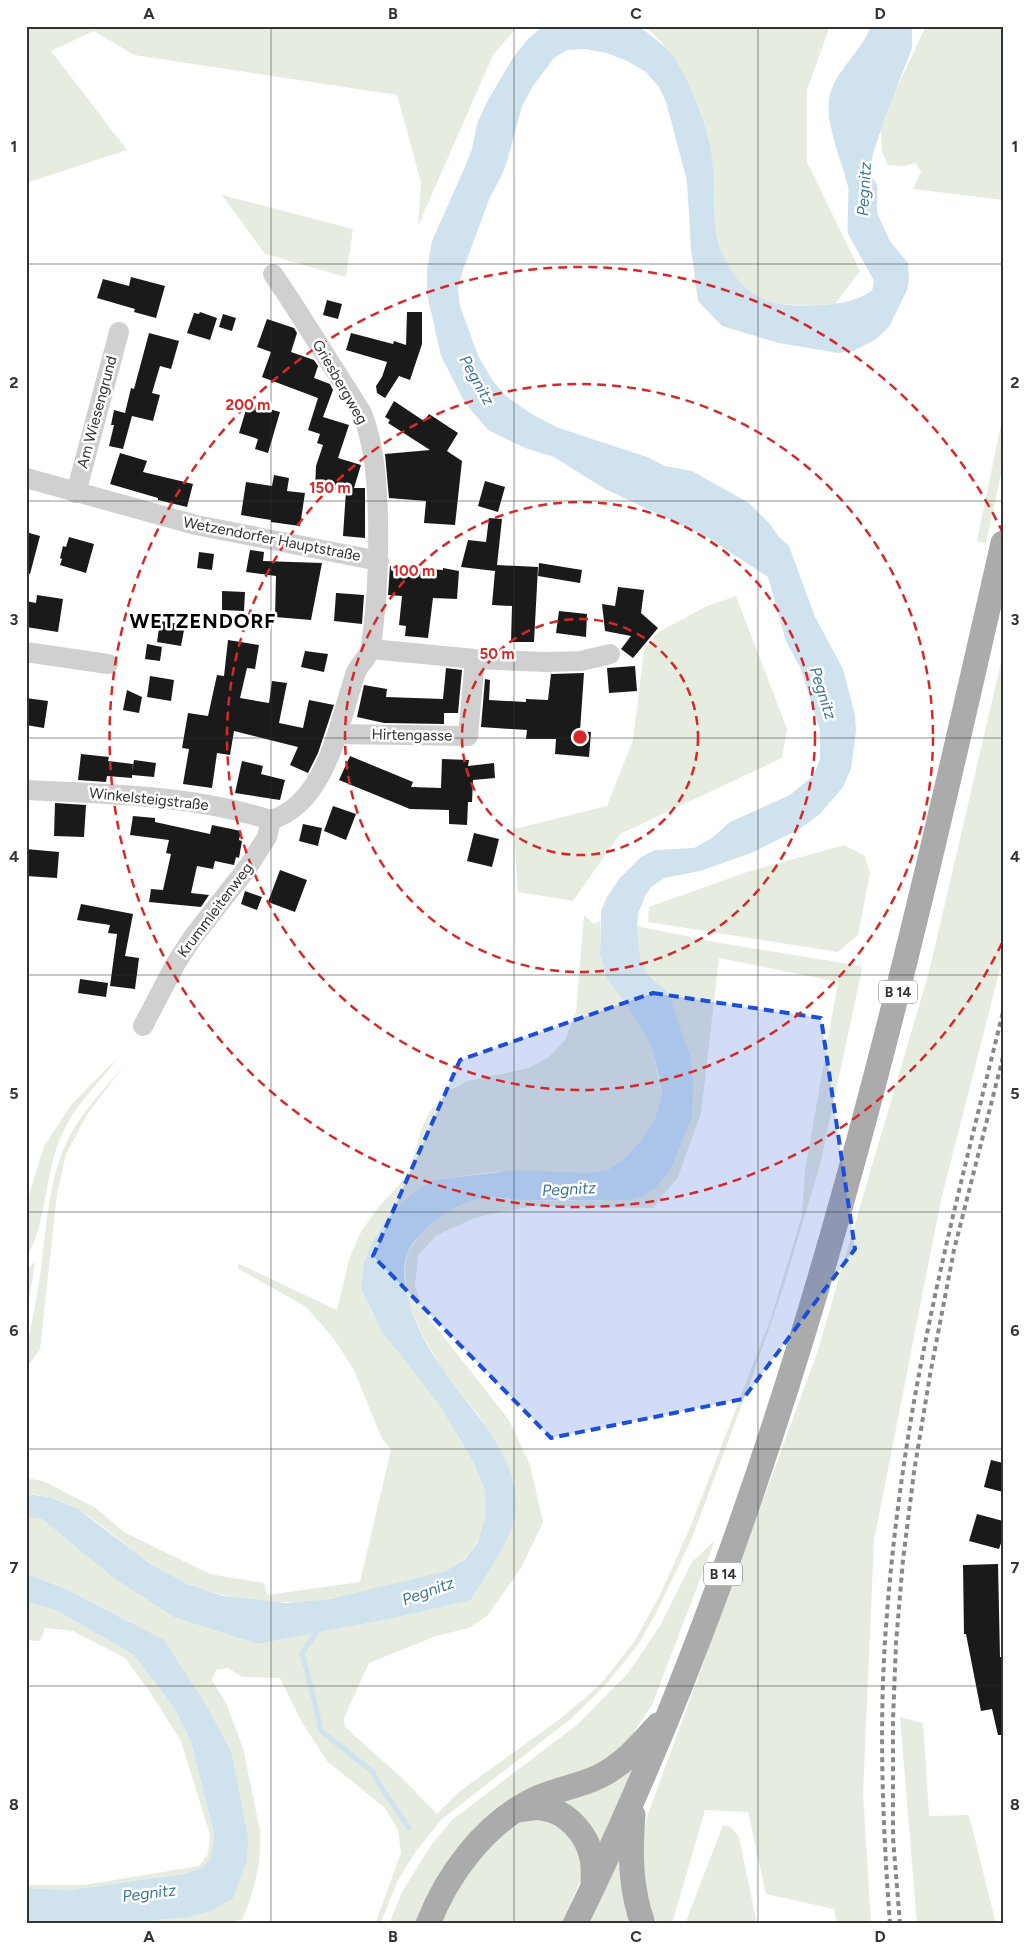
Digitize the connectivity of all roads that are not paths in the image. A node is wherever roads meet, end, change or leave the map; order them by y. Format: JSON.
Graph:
{"nodes":[{"id":1,"x":273,"y":274,"type":"dead end"},
{"id":2,"x":119,"y":332,"type":"dead end"},
{"id":3,"x":26,"y":478,"type":"edge"},
{"id":4,"x":76,"y":493,"type":"junction"},
{"id":5,"x":1003,"y":543,"type":"edge"},
{"id":6,"x":378,"y":560,"type":"junction"},
{"id":7,"x":371,"y":649,"type":"junction"},
{"id":8,"x":26,"y":652,"type":"edge"},
{"id":9,"x":610,"y":654,"type":"dead end"},
{"id":10,"x":475,"y":659,"type":"junction"},
{"id":11,"x":108,"y":664,"type":"dead end"},
{"id":12,"x":338,"y":734,"type":"junction"},
{"id":13,"x":26,"y":790,"type":"edge"},
{"id":14,"x":271,"y":820,"type":"junction"},
{"id":15,"x":143,"y":1026,"type":"dead end"},
{"id":16,"x":671,"y":1710,"type":"junction"},
{"id":17,"x":634,"y":1797,"type":"junction"},
{"id":18,"x":515,"y":1810,"type":"junction"},
{"id":19,"x":593,"y":1887,"type":"junction"},
{"id":20,"x":428,"y":1924,"type":"edge"},
{"id":21,"x":575,"y":1924,"type":"edge"},
{"id":22,"x":643,"y":1924,"type":"edge"}],
"edges":[{"from":1,"to":6,"type":"street","name":"Griesbergweg"},
{"from":2,"to":4,"type":"street","name":"Am Wiesengrund"},
{"from":3,"to":4,"type":"street","name":"Wetzendorfer Hauptstraße"},
{"from":4,"to":6,"type":"street","name":"Wetzendorfer Hauptstraße"},
{"from":5,"to":16,"type":"main road","number":"B 14"},
{"from":6,"to":7,"type":"street","name":"Wetzendorfer Hauptstraße"},
{"from":7,"to":10,"type":"street"},
{"from":7,"to":12,"type":"street","name":"Wetzendorfer Hauptstraße"},
{"from":8,"to":11,"type":"street"},
{"from":9,"to":10,"type":"street"},
{"from":10,"to":12,"type":"street","name":"Hirtengasse"},
{"from":12,"to":14,"type":"street","name":"Wetzendorfer Hauptstraße"},
{"from":13,"to":14,"type":"street","name":"Winkelsteigstraße"},
{"from":14,"to":15,"type":"street","name":"Krummleitenweg"},
{"from":16,"to":17,"type":"main road","number":"B 14"},
{"from":16,"to":18,"type":"main road"},
{"from":17,"to":19,"type":"main road","number":"B 14"},
{"from":17,"to":22,"type":"main road"},
{"from":18,"to":19,"type":"main road"},
{"from":18,"to":20,"type":"main road"},
{"from":19,"to":21,"type":"main road","number":"B 14"}]}
